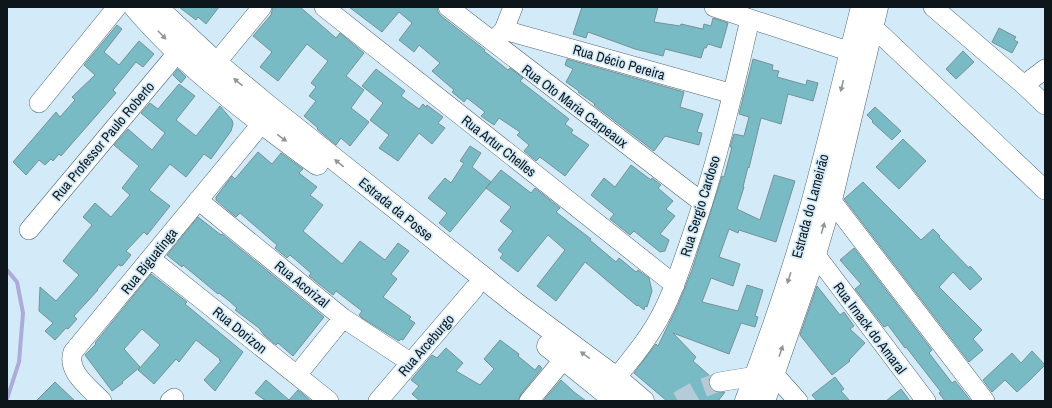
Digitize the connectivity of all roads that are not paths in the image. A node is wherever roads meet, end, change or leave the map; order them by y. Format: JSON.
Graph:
{"nodes":[{"id":1,"x":117,"y":7,"type":"edge"},
{"id":2,"x":135,"y":7,"type":"edge"},
{"id":3,"x":156,"y":7,"type":"edge"},
{"id":4,"x":262,"y":7,"type":"edge"},
{"id":5,"x":324,"y":7,"type":"edge"},
{"id":6,"x":448,"y":7,"type":"edge"},
{"id":7,"x":513,"y":7,"type":"edge"},
{"id":8,"x":714,"y":7,"type":"edge"},
{"id":9,"x":862,"y":7,"type":"edge"},
{"id":10,"x":933,"y":7,"type":"edge"},
{"id":11,"x":875,"y":17,"type":"edge"},
{"id":12,"x":750,"y":19,"type":"junction"},
{"id":13,"x":498,"y":36,"type":"junction"},
{"id":14,"x":178,"y":52,"type":"junction"},
{"id":15,"x":851,"y":52,"type":"junction"},
{"id":16,"x":216,"y":63,"type":"junction"},
{"id":17,"x":1045,"y":69,"type":"edge"},
{"id":18,"x":1024,"y":84,"type":"junction"},
{"id":19,"x":733,"y":94,"type":"junction"},
{"id":20,"x":39,"y":103,"type":"dead end"},
{"id":21,"x":1045,"y":105,"type":"edge"},
{"id":22,"x":262,"y":123,"type":"junction"},
{"id":23,"x":1045,"y":190,"type":"edge"},
{"id":24,"x":198,"y":200,"type":"junction"},
{"id":25,"x":831,"y":200,"type":"junction"},
{"id":26,"x":703,"y":204,"type":"junction"},
{"id":27,"x":29,"y":230,"type":"dead end"},
{"id":28,"x":815,"y":254,"type":"junction"},
{"id":29,"x":151,"y":259,"type":"junction"},
{"id":30,"x":675,"y":285,"type":"junction"},
{"id":31,"x":474,"y":289,"type":"junction"},
{"id":32,"x":343,"y":318,"type":"junction"},
{"id":33,"x":564,"y":359,"type":"junction"},
{"id":34,"x":410,"y":362,"type":"junction"},
{"id":35,"x":765,"y":374,"type":"junction"},
{"id":36,"x":297,"y":375,"type":"junction"},
{"id":37,"x":616,"y":378,"type":"junction"},
{"id":38,"x":718,"y":382,"type":"tunnel mouth"},
{"id":39,"x":102,"y":401,"type":"edge"},
{"id":40,"x":329,"y":401,"type":"edge"},
{"id":41,"x":378,"y":401,"type":"edge"},
{"id":42,"x":529,"y":401,"type":"edge"},
{"id":43,"x":616,"y":401,"type":"edge"},
{"id":44,"x":643,"y":401,"type":"edge"},
{"id":45,"x":746,"y":401,"type":"edge"},
{"id":46,"x":764,"y":401,"type":"edge"},
{"id":47,"x":798,"y":401,"type":"edge"},
{"id":48,"x":926,"y":401,"type":"edge"},
{"id":49,"x":985,"y":401,"type":"edge"}],
"edges":[{"from":1,"to":20,"type":"street"},
{"from":2,"to":14,"type":"main road","name":"Estrada da Posse","one_way":true},
{"from":3,"to":16,"type":"main road","name":"Estrada da Posse"},
{"from":4,"to":16,"type":"street"},
{"from":5,"to":30,"type":"street","name":"Rua Artur Chelles"},
{"from":6,"to":13,"type":"street","name":"Rua Oto Maria Carpeaux"},
{"from":7,"to":13,"type":"street"},
{"from":8,"to":12,"type":"street"},
{"from":9,"to":15,"type":"main road","name":"Estrada do Lameirão"},
{"from":10,"to":18,"type":"street"},
{"from":11,"to":23,"type":"street"},
{"from":11,"to":25,"type":"main road","name":"Estrada do Lameirão"},
{"from":12,"to":15,"type":"street"},
{"from":12,"to":19,"type":"street","name":"Rua Sergio Cardoso"},
{"from":13,"to":19,"type":"street","name":"Rua Décio Pereira"},
{"from":13,"to":26,"type":"street","name":"Rua Oto Maria Carpeaux"},
{"from":14,"to":22,"type":"main road","name":"Estrada da Posse"},
{"from":14,"to":27,"type":"street","name":"Rua Professor Paulo Roberto"},
{"from":15,"to":35,"type":"main road","name":"Estrada do Lameirão","one_way":true},
{"from":37,"to":16,"type":"main road","name":"Estrada da Posse","one_way":true},
{"from":17,"to":18,"type":"street"},
{"from":18,"to":21,"type":"street"},
{"from":19,"to":26,"type":"street","name":"Rua Sergio Cardoso"},
{"from":22,"to":24,"type":"street","name":"Rua Biguatinga"},
{"from":22,"to":31,"type":"main road","name":"Estrada da Posse","one_way":true},
{"from":24,"to":29,"type":"street","name":"Rua Biguatinga"},
{"from":24,"to":32,"type":"street","name":"Rua Acorizal"},
{"from":28,"to":25,"type":"main road","name":"Estrada do Lameirão","one_way":true},
{"from":25,"to":49,"type":"street"},
{"from":26,"to":30,"type":"street","name":"Rua Sergio Cardoso"},
{"from":35,"to":28,"type":"main road","name":"Estrada do Lameirão","one_way":true},
{"from":28,"to":48,"type":"street","name":"Rua Irnack do Amaral"},
{"from":29,"to":36,"type":"street","name":"Rua Dorizon"},
{"from":29,"to":39,"type":"street","name":"Rua Biguatinga"},
{"from":30,"to":37,"type":"street","name":"Rua Sergio Cardoso"},
{"from":31,"to":33,"type":"main road","name":"Estrada da Posse"},
{"from":31,"to":34,"type":"street","name":"Rua Arceburgo"},
{"from":32,"to":34,"type":"street","name":"Rua Acorizal"},
{"from":32,"to":36,"type":"street"},
{"from":33,"to":42,"type":"street"},
{"from":33,"to":43,"type":"main road","name":"Estrada da Posse"},
{"from":34,"to":41,"type":"street","name":"Rua Arceburgo"},
{"from":35,"to":38,"type":"street"},
{"from":35,"to":45,"type":"main road","name":"Estrada do Lameirão"},
{"from":35,"to":46,"type":"main road","name":"Estrada do Lameirão"},
{"from":35,"to":47,"type":"street"},
{"from":36,"to":40,"type":"street","name":"Rua Dorizon"},
{"from":37,"to":44,"type":"main road","name":"Estrada da Posse"}]}
